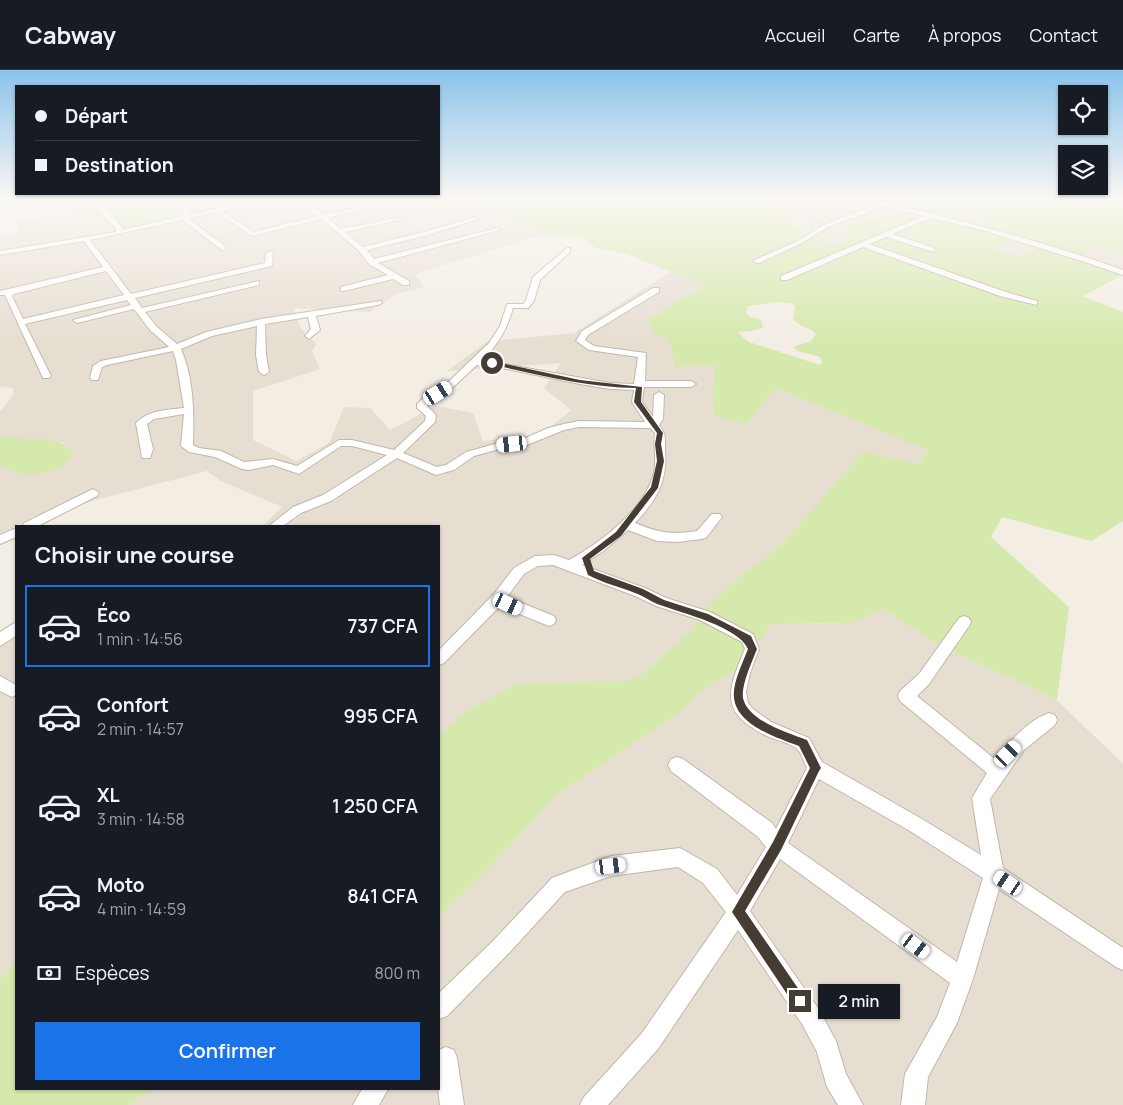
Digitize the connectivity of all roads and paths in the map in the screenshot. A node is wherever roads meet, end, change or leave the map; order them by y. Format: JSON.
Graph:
{"nodes":[{"id":1,"x":41,"y":246,"type":"edge"},
{"id":2,"x":92,"y":246,"type":"edge"},
{"id":3,"x":359,"y":246,"type":"edge"},
{"id":4,"x":374,"y":246,"type":"edge"},
{"id":5,"x":433,"y":246,"type":"edge"},
{"id":6,"x":790,"y":246,"type":"edge"},
{"id":7,"x":857,"y":246,"type":"edge"},
{"id":8,"x":868,"y":246,"type":"edge"},
{"id":9,"x":919,"y":246,"type":"edge"},
{"id":10,"x":1042,"y":246,"type":"edge"},
{"id":11,"x":362,"y":249,"type":"junction"},
{"id":12,"x":567,"y":250,"type":"dead end"},
{"id":13,"x":931,"y":250,"type":"dead end"},
{"id":14,"x":0,"y":253,"type":"edge"},
{"id":15,"x":270,"y":253,"type":"dead end"},
{"id":16,"x":1099,"y":257,"type":"dead end"},
{"id":17,"x":756,"y":261,"type":"dead end"},
{"id":18,"x":1091,"y":261,"type":"junction"},
{"id":19,"x":372,"y":262,"type":"junction"},
{"id":20,"x":109,"y":268,"type":"junction"},
{"id":21,"x":1123,"y":273,"type":"edge"},
{"id":22,"x":394,"y":276,"type":"junction"},
{"id":23,"x":784,"y":278,"type":"dead end"},
{"id":24,"x":256,"y":283,"type":"dead end"},
{"id":25,"x":406,"y":283,"type":"dead end"},
{"id":26,"x":344,"y":289,"type":"dead end"},
{"id":27,"x":656,"y":290,"type":"dead end"},
{"id":28,"x":11,"y":292,"type":"junction"},
{"id":29,"x":0,"y":293,"type":"edge"},
{"id":30,"x":378,"y":303,"type":"dead end"},
{"id":31,"x":1034,"y":303,"type":"dead end"},
{"id":32,"x":135,"y":305,"type":"junction"},
{"id":33,"x":311,"y":313,"type":"junction"},
{"id":34,"x":77,"y":320,"type":"dead end"},
{"id":35,"x":21,"y":322,"type":"junction"},
{"id":36,"x":261,"y":322,"type":"junction"},
{"id":37,"x":309,"y":336,"type":"dead end"},
{"id":38,"x":176,"y":348,"type":"junction"},
{"id":39,"x":476,"y":362,"type":"junction"},
{"id":40,"x":264,"y":372,"type":"dead end"},
{"id":41,"x":46,"y":376,"type":"dead end"},
{"id":42,"x":95,"y":378,"type":"dead end"},
{"id":43,"x":691,"y":384,"type":"dead end"},
{"id":44,"x":640,"y":385,"type":"junction"},
{"id":45,"x":658,"y":395,"type":"dead end"},
{"id":46,"x":189,"y":410,"type":"junction"},
{"id":47,"x":653,"y":425,"type":"junction"},
{"id":48,"x":396,"y":454,"type":"junction"},
{"id":49,"x":146,"y":456,"type":"dead end"},
{"id":50,"x":93,"y":493,"type":"dead end"},
{"id":51,"x":716,"y":517,"type":"dead end"},
{"id":52,"x":625,"y":524,"type":"junction"},
{"id":53,"x":30,"y":525,"type":"edge"},
{"id":54,"x":276,"y":525,"type":"edge"},
{"id":55,"x":15,"y":532,"type":"edge"},
{"id":56,"x":0,"y":540,"type":"edge"},
{"id":57,"x":588,"y":565,"type":"junction"},
{"id":58,"x":498,"y":599,"type":"junction"},
{"id":59,"x":549,"y":620,"type":"dead end"},
{"id":60,"x":964,"y":622,"type":"dead end"},
{"id":61,"x":15,"y":629,"type":"edge"},
{"id":62,"x":0,"y":640,"type":"edge"},
{"id":63,"x":440,"y":658,"type":"edge"},
{"id":64,"x":1049,"y":720,"type":"dead end"},
{"id":65,"x":677,"y":765,"type":"dead end"},
{"id":66,"x":816,"y":768,"type":"junction"},
{"id":67,"x":998,"y":772,"type":"junction"},
{"id":68,"x":777,"y":846,"type":"junction"},
{"id":69,"x":994,"y":874,"type":"junction"},
{"id":70,"x":738,"y":912,"type":"junction"},
{"id":71,"x":1123,"y":960,"type":"edge"},
{"id":72,"x":962,"y":979,"type":"junction"},
{"id":73,"x":440,"y":1007,"type":"edge"},
{"id":74,"x":446,"y":1058,"type":"dead end"},
{"id":75,"x":375,"y":1090,"type":"edge"},
{"id":76,"x":915,"y":1104,"type":"edge"},
{"id":77,"x":365,"y":1105,"type":"edge"},
{"id":78,"x":452,"y":1105,"type":"edge"},
{"id":79,"x":592,"y":1105,"type":"edge"},
{"id":80,"x":851,"y":1105,"type":"edge"}],
"edges":[{"from":1,"to":14,"type":"street"},
{"from":2,"to":20,"type":"street"},
{"from":3,"to":11,"type":"street"},
{"from":4,"to":11,"type":"street"},
{"from":5,"to":19,"type":"street"},
{"from":6,"to":17,"type":"street"},
{"from":7,"to":23,"type":"street"},
{"from":8,"to":31,"type":"street"},
{"from":9,"to":13,"type":"street"},
{"from":10,"to":18,"type":"street"},
{"from":11,"to":19,"type":"street"},
{"from":12,"to":39,"type":"street"},
{"from":15,"to":32,"type":"street"},
{"from":16,"to":18,"type":"street"},
{"from":18,"to":21,"type":"street"},
{"from":19,"to":22,"type":"street"},
{"from":20,"to":28,"type":"street"},
{"from":20,"to":32,"type":"street"},
{"from":22,"to":25,"type":"street"},
{"from":22,"to":26,"type":"street"},
{"from":24,"to":32,"type":"street"},
{"from":27,"to":44,"type":"street"},
{"from":28,"to":29,"type":"street"},
{"from":28,"to":35,"type":"street"},
{"from":30,"to":33,"type":"street"},
{"from":32,"to":34,"type":"street"},
{"from":32,"to":35,"type":"street"},
{"from":32,"to":38,"type":"street"},
{"from":33,"to":36,"type":"street"},
{"from":33,"to":37,"type":"street"},
{"from":35,"to":41,"type":"street"},
{"from":36,"to":38,"type":"street"},
{"from":36,"to":40,"type":"street"},
{"from":38,"to":42,"type":"street"},
{"from":38,"to":46,"type":"street"},
{"from":39,"to":44,"type":"street"},
{"from":39,"to":48,"type":"street"},
{"from":43,"to":44,"type":"street"},
{"from":44,"to":47,"type":"street"},
{"from":45,"to":47,"type":"street"},
{"from":46,"to":48,"type":"street"},
{"from":46,"to":49,"type":"street"},
{"from":47,"to":48,"type":"street"},
{"from":47,"to":52,"type":"street"},
{"from":48,"to":54,"type":"street"},
{"from":50,"to":53,"type":"street"},
{"from":51,"to":52,"type":"street"},
{"from":52,"to":57,"type":"street"},
{"from":55,"to":56,"type":"street"},
{"from":57,"to":58,"type":"street"},
{"from":57,"to":66,"type":"street"},
{"from":58,"to":59,"type":"street"},
{"from":58,"to":63,"type":"street"},
{"from":60,"to":67,"type":"street"},
{"from":61,"to":62,"type":"street"},
{"from":64,"to":67,"type":"street"},
{"from":65,"to":68,"type":"street"},
{"from":66,"to":68,"type":"street"},
{"from":66,"to":69,"type":"street"},
{"from":67,"to":69,"type":"street"},
{"from":68,"to":70,"type":"street"},
{"from":68,"to":72,"type":"street"},
{"from":69,"to":71,"type":"street"},
{"from":69,"to":72,"type":"street"},
{"from":70,"to":73,"type":"street"},
{"from":70,"to":79,"type":"street"},
{"from":70,"to":80,"type":"street"},
{"from":72,"to":76,"type":"street"},
{"from":74,"to":78,"type":"street"},
{"from":75,"to":77,"type":"street"}]}
